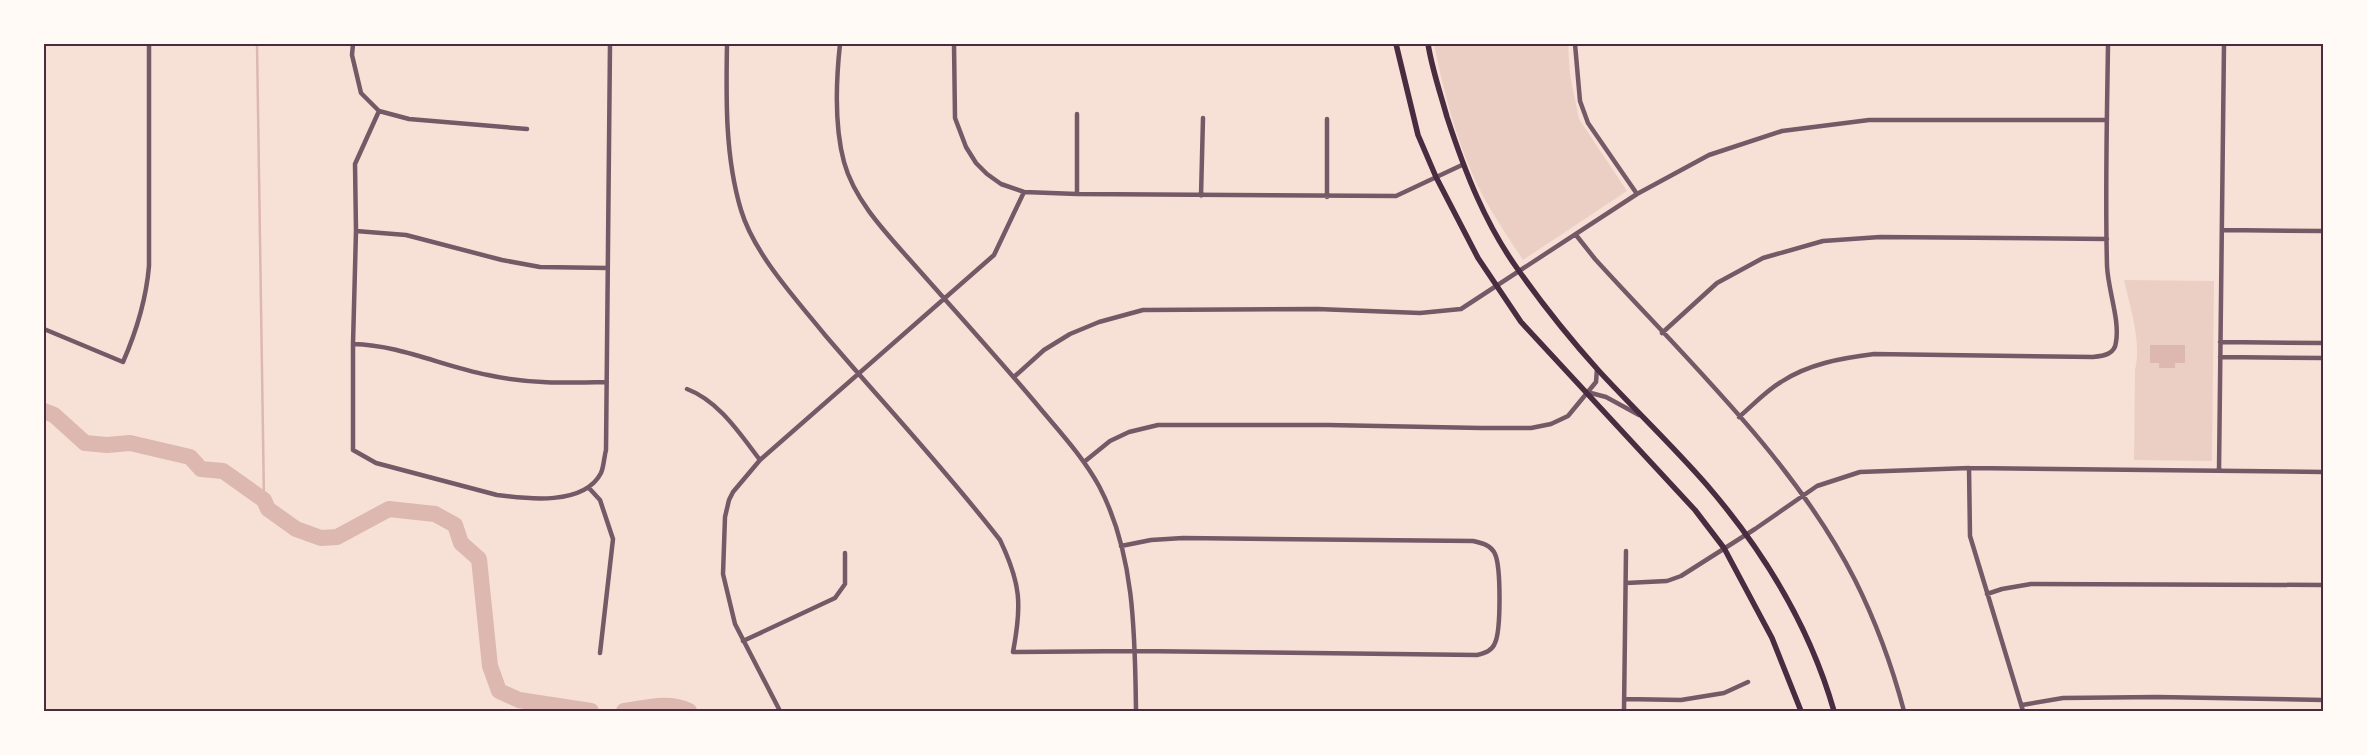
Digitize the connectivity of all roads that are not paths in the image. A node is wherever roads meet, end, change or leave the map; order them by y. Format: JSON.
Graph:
{"nodes":[{"id":1,"x":149,"y":44,"type":"edge"},
{"id":2,"x":353,"y":44,"type":"edge"},
{"id":3,"x":610,"y":44,"type":"edge"},
{"id":4,"x":727,"y":44,"type":"edge"},
{"id":5,"x":840,"y":44,"type":"edge"},
{"id":6,"x":954,"y":44,"type":"edge"},
{"id":7,"x":1396,"y":44,"type":"edge"},
{"id":8,"x":1428,"y":44,"type":"edge"},
{"id":9,"x":1575,"y":44,"type":"edge"},
{"id":10,"x":2108,"y":44,"type":"edge"},
{"id":11,"x":2224,"y":44,"type":"edge"},
{"id":12,"x":379,"y":112,"type":"junction"},
{"id":13,"x":1077,"y":114,"type":"dead end"},
{"id":14,"x":1203,"y":118,"type":"dead end"},
{"id":15,"x":1327,"y":120,"type":"dead end"},
{"id":16,"x":2107,"y":120,"type":"junction"},
{"id":17,"x":526,"y":129,"type":"dead end"},
{"id":18,"x":1462,"y":165,"type":"junction"},
{"id":19,"x":1436,"y":177,"type":"junction"},
{"id":20,"x":1024,"y":192,"type":"junction"},
{"id":21,"x":1077,"y":194,"type":"junction"},
{"id":22,"x":1636,"y":194,"type":"junction"},
{"id":23,"x":1201,"y":196,"type":"junction"},
{"id":24,"x":1327,"y":197,"type":"junction"},
{"id":25,"x":2222,"y":230,"type":"junction"},
{"id":26,"x":2323,"y":231,"type":"edge"},
{"id":27,"x":356,"y":232,"type":"junction"},
{"id":28,"x":1576,"y":235,"type":"junction"},
{"id":29,"x":2107,"y":239,"type":"junction"},
{"id":30,"x":608,"y":268,"type":"junction"},
{"id":31,"x":1519,"y":272,"type":"junction"},
{"id":32,"x":1496,"y":287,"type":"junction"},
{"id":33,"x":944,"y":299,"type":"junction"},
{"id":34,"x":44,"y":329,"type":"edge"},
{"id":35,"x":1662,"y":333,"type":"junction"},
{"id":36,"x":2220,"y":342,"type":"junction"},
{"id":37,"x":2323,"y":343,"type":"edge"},
{"id":38,"x":353,"y":344,"type":"junction"},
{"id":39,"x":2220,"y":357,"type":"junction"},
{"id":40,"x":2323,"y":358,"type":"edge"},
{"id":41,"x":1597,"y":369,"type":"junction"},
{"id":42,"x":859,"y":374,"type":"junction"},
{"id":43,"x":1014,"y":377,"type":"junction"},
{"id":44,"x":607,"y":382,"type":"junction"},
{"id":45,"x":688,"y":389,"type":"dead end"},
{"id":46,"x":1587,"y":392,"type":"junction"},
{"id":47,"x":1642,"y":417,"type":"junction"},
{"id":48,"x":1739,"y":417,"type":"junction"},
{"id":49,"x":760,"y":460,"type":"junction"},
{"id":50,"x":1084,"y":462,"type":"junction"},
{"id":51,"x":1969,"y":468,"type":"junction"},
{"id":52,"x":2219,"y":470,"type":"junction"},
{"id":53,"x":2323,"y":472,"type":"edge"},
{"id":54,"x":589,"y":488,"type":"junction"},
{"id":55,"x":1803,"y":495,"type":"junction"},
{"id":56,"x":1746,"y":535,"type":"junction"},
{"id":57,"x":1121,"y":546,"type":"junction"},
{"id":58,"x":1724,"y":548,"type":"junction"},
{"id":59,"x":1626,"y":551,"type":"dead end"},
{"id":60,"x":845,"y":553,"type":"dead end"},
{"id":61,"x":1626,"y":583,"type":"junction"},
{"id":62,"x":2323,"y":586,"type":"edge"},
{"id":63,"x":1987,"y":594,"type":"junction"},
{"id":64,"x":743,"y":641,"type":"junction"},
{"id":65,"x":1135,"y":651,"type":"junction"},
{"id":66,"x":600,"y":653,"type":"dead end"},
{"id":67,"x":1748,"y":682,"type":"dead end"},
{"id":68,"x":1624,"y":699,"type":"junction"},
{"id":69,"x":2323,"y":700,"type":"edge"},
{"id":70,"x":2022,"y":705,"type":"junction"},
{"id":71,"x":780,"y":711,"type":"edge"},
{"id":72,"x":1136,"y":711,"type":"edge"},
{"id":73,"x":1624,"y":711,"type":"edge"},
{"id":74,"x":1801,"y":711,"type":"edge"},
{"id":75,"x":1834,"y":711,"type":"edge"},
{"id":76,"x":1904,"y":711,"type":"edge"},
{"id":77,"x":2023,"y":711,"type":"edge"}],
"edges":[{"from":1,"to":34,"type":"street"},
{"from":2,"to":12,"type":"street"},
{"from":3,"to":30,"type":"street"},
{"from":4,"to":42,"type":"street"},
{"from":5,"to":33,"type":"street"},
{"from":6,"to":20,"type":"street"},
{"from":7,"to":19,"type":"main road"},
{"from":8,"to":18,"type":"main road"},
{"from":9,"to":22,"type":"street"},
{"from":10,"to":16,"type":"street"},
{"from":11,"to":25,"type":"street"},
{"from":12,"to":17,"type":"street"},
{"from":12,"to":27,"type":"street"},
{"from":13,"to":21,"type":"street"},
{"from":14,"to":23,"type":"street"},
{"from":15,"to":24,"type":"street"},
{"from":16,"to":22,"type":"street"},
{"from":16,"to":29,"type":"street"},
{"from":18,"to":19,"type":"street"},
{"from":18,"to":31,"type":"main road"},
{"from":19,"to":24,"type":"street"},
{"from":19,"to":32,"type":"main road"},
{"from":20,"to":21,"type":"street"},
{"from":20,"to":33,"type":"street"},
{"from":21,"to":23,"type":"street"},
{"from":22,"to":28,"type":"street"},
{"from":23,"to":24,"type":"street"},
{"from":25,"to":26,"type":"street"},
{"from":25,"to":36,"type":"street"},
{"from":27,"to":30,"type":"street"},
{"from":27,"to":38,"type":"street"},
{"from":28,"to":31,"type":"street"},
{"from":28,"to":35,"type":"street"},
{"from":29,"to":35,"type":"street"},
{"from":29,"to":48,"type":"street"},
{"from":30,"to":44,"type":"street"},
{"from":31,"to":32,"type":"street"},
{"from":31,"to":41,"type":"main road"},
{"from":32,"to":43,"type":"street"},
{"from":32,"to":46,"type":"main road"},
{"from":33,"to":42,"type":"street"},
{"from":33,"to":43,"type":"street"},
{"from":35,"to":48,"type":"street"},
{"from":36,"to":37,"type":"street"},
{"from":36,"to":39,"type":"street"},
{"from":38,"to":44,"type":"street"},
{"from":38,"to":54,"type":"street"},
{"from":39,"to":40,"type":"street"},
{"from":39,"to":52,"type":"street"},
{"from":41,"to":46,"type":"street"},
{"from":41,"to":47,"type":"main road"},
{"from":42,"to":49,"type":"street"},
{"from":42,"to":65,"type":"street"},
{"from":43,"to":50,"type":"street"},
{"from":44,"to":54,"type":"street"},
{"from":45,"to":49,"type":"street"},
{"from":46,"to":47,"type":"street"},
{"from":46,"to":50,"type":"street"},
{"from":46,"to":58,"type":"main road"},
{"from":47,"to":56,"type":"main road"},
{"from":48,"to":55,"type":"street"},
{"from":49,"to":64,"type":"street"},
{"from":50,"to":57,"type":"street"},
{"from":51,"to":52,"type":"street"},
{"from":51,"to":55,"type":"street"},
{"from":51,"to":63,"type":"street"},
{"from":52,"to":53,"type":"street"},
{"from":54,"to":66,"type":"street"},
{"from":55,"to":56,"type":"street"},
{"from":55,"to":76,"type":"street"},
{"from":56,"to":58,"type":"street"},
{"from":56,"to":75,"type":"main road"},
{"from":57,"to":65,"type":"street"},
{"from":57,"to":65,"type":"street"},
{"from":58,"to":61,"type":"street"},
{"from":58,"to":74,"type":"main road"},
{"from":59,"to":61,"type":"street"},
{"from":60,"to":64,"type":"street"},
{"from":61,"to":68,"type":"street"},
{"from":62,"to":63,"type":"street"},
{"from":63,"to":70,"type":"street"},
{"from":64,"to":71,"type":"street"},
{"from":65,"to":72,"type":"street"},
{"from":67,"to":68,"type":"street"},
{"from":68,"to":73,"type":"street"},
{"from":69,"to":70,"type":"street"},
{"from":70,"to":77,"type":"street"}]}
